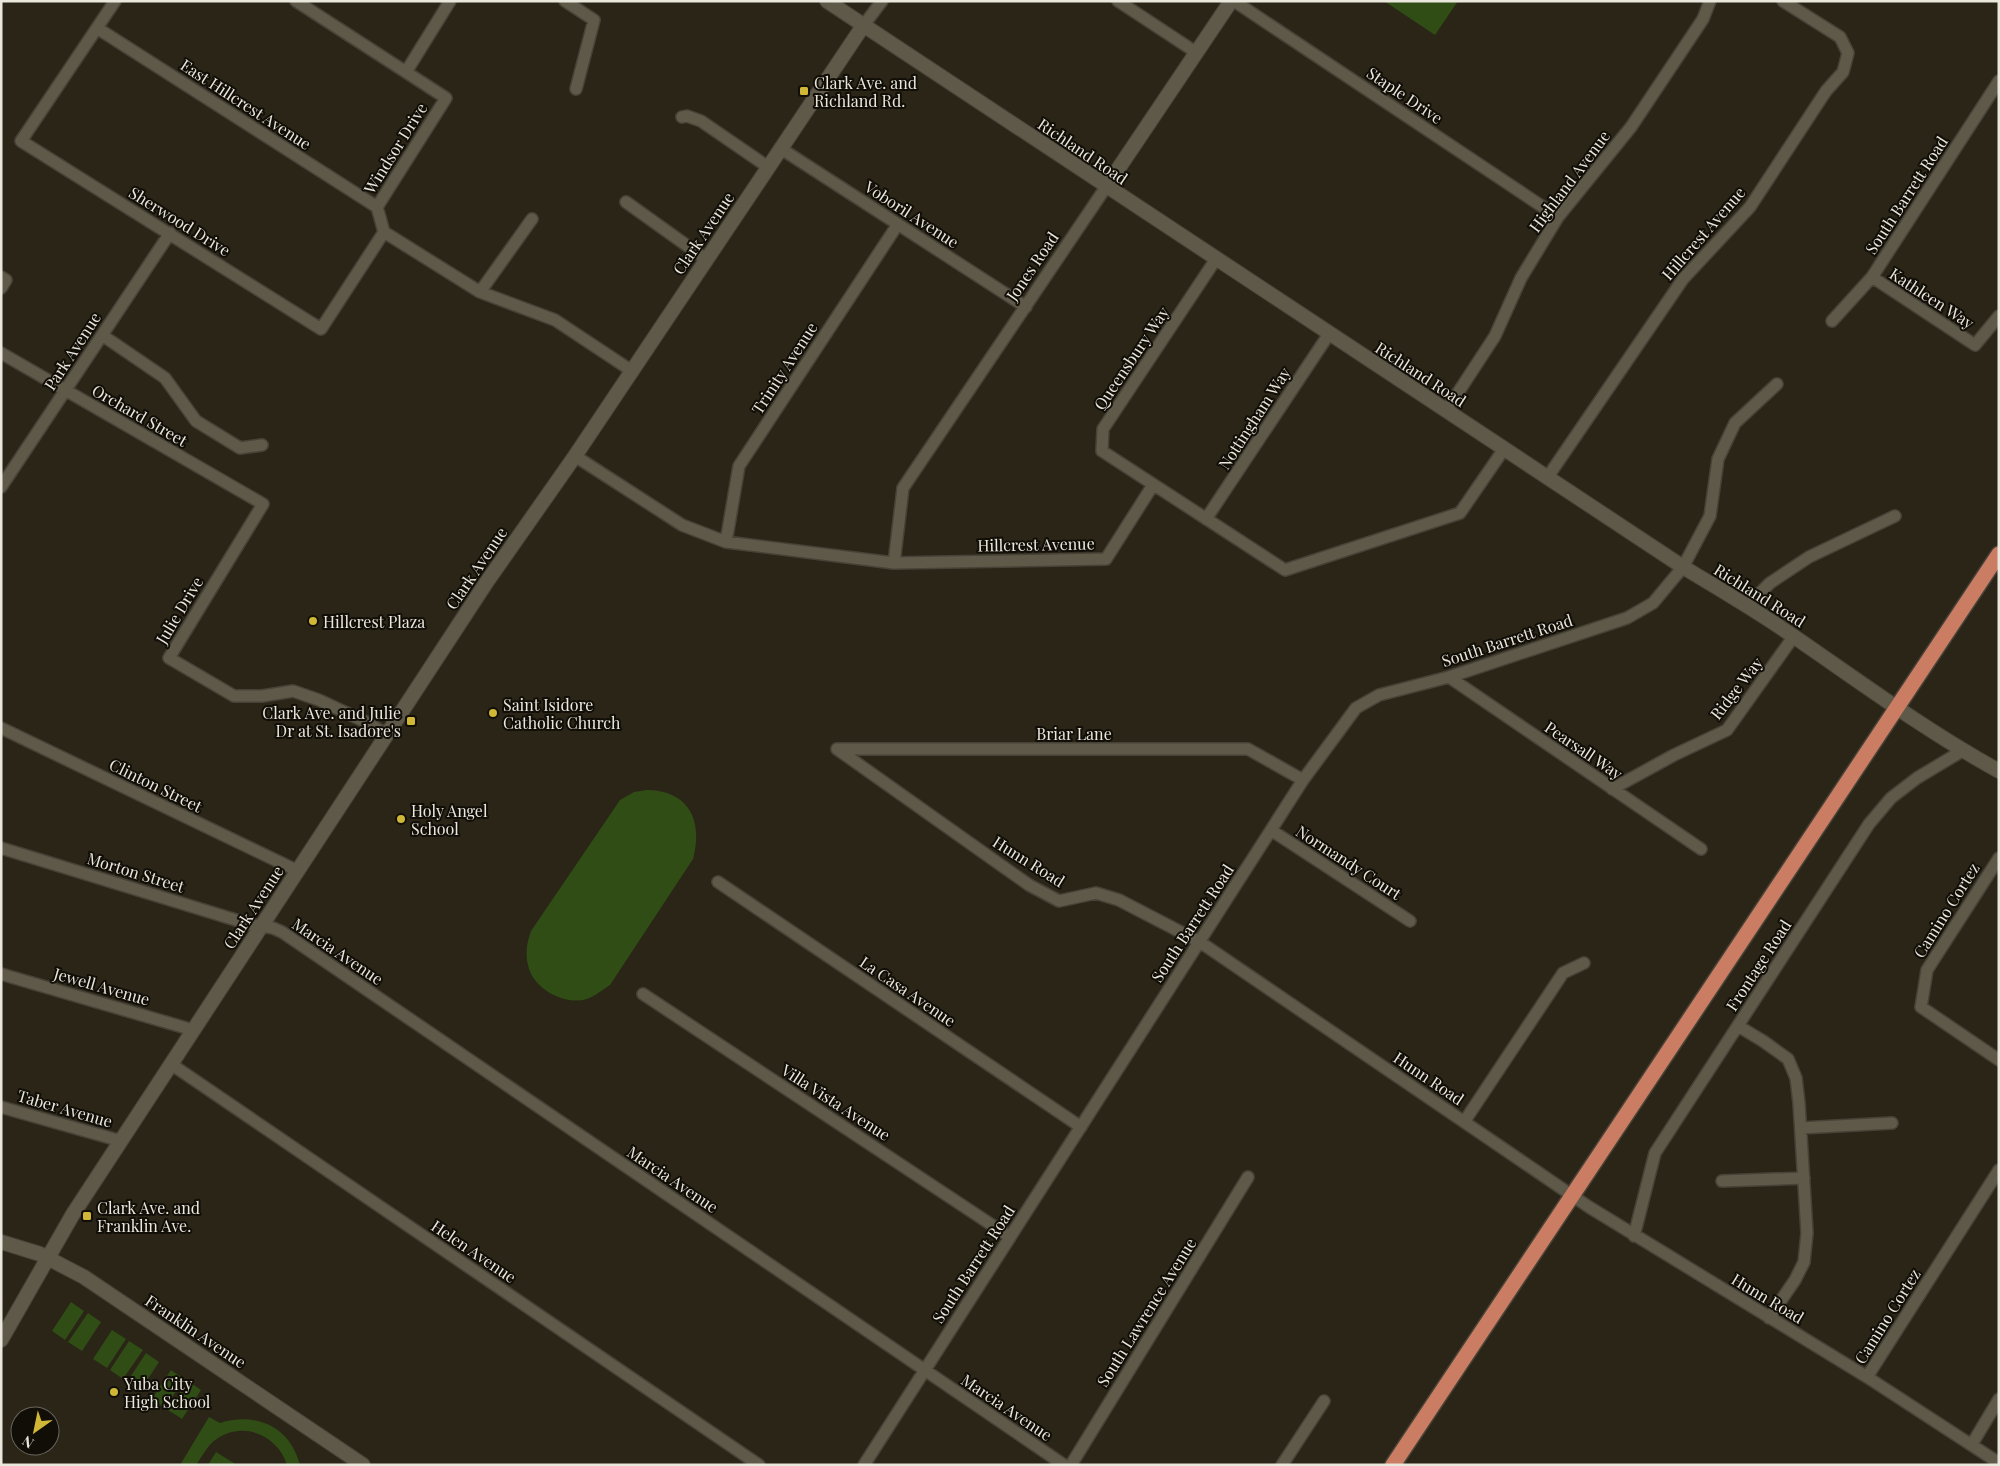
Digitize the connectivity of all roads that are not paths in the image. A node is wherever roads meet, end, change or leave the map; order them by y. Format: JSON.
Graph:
{"nodes":[{"id":1,"x":115,"y":1,"type":"edge"},
{"id":2,"x":296,"y":1,"type":"edge"},
{"id":3,"x":450,"y":1,"type":"edge"},
{"id":4,"x":565,"y":1,"type":"edge"},
{"id":5,"x":827,"y":1,"type":"edge"},
{"id":6,"x":882,"y":1,"type":"edge"},
{"id":7,"x":1118,"y":1,"type":"edge"},
{"id":8,"x":1233,"y":1,"type":"edge"},
{"id":9,"x":1710,"y":1,"type":"edge"},
{"id":10,"x":1783,"y":1,"type":"edge"},
{"id":11,"x":863,"y":26,"type":"junction"},
{"id":12,"x":97,"y":28,"type":"junction"},
{"id":13,"x":1197,"y":53,"type":"junction"},
{"id":14,"x":406,"y":72,"type":"junction"},
{"id":15,"x":1999,"y":81,"type":"edge"},
{"id":16,"x":576,"y":89,"type":"dead end"},
{"id":17,"x":682,"y":117,"type":"dead end"},
{"id":18,"x":780,"y":148,"type":"junction"},
{"id":19,"x":768,"y":167,"type":"junction"},
{"id":20,"x":1106,"y":187,"type":"junction"},
{"id":21,"x":626,"y":202,"type":"dead end"},
{"id":22,"x":377,"y":207,"type":"junction"},
{"id":23,"x":1558,"y":217,"type":"junction"},
{"id":24,"x":532,"y":219,"type":"dead end"},
{"id":25,"x":898,"y":224,"type":"junction"},
{"id":26,"x":384,"y":232,"type":"junction"},
{"id":27,"x":170,"y":233,"type":"junction"},
{"id":28,"x":1216,"y":259,"type":"junction"},
{"id":29,"x":707,"y":260,"type":"junction"},
{"id":30,"x":1,"y":277,"type":"edge"},
{"id":31,"x":1872,"y":278,"type":"junction"},
{"id":32,"x":1,"y":288,"type":"edge"},
{"id":33,"x":480,"y":292,"type":"junction"},
{"id":34,"x":1026,"y":307,"type":"junction"},
{"id":35,"x":1999,"y":316,"type":"edge"},
{"id":36,"x":1832,"y":321,"type":"dead end"},
{"id":37,"x":1329,"y":334,"type":"junction"},
{"id":38,"x":102,"y":335,"type":"junction"},
{"id":39,"x":1,"y":354,"type":"edge"},
{"id":40,"x":632,"y":371,"type":"junction"},
{"id":41,"x":1777,"y":384,"type":"dead end"},
{"id":42,"x":65,"y":390,"type":"junction"},
{"id":43,"x":1446,"y":411,"type":"junction"},
{"id":44,"x":262,"y":445,"type":"dead end"},
{"id":45,"x":1504,"y":449,"type":"junction"},
{"id":46,"x":574,"y":456,"type":"junction"},
{"id":47,"x":1547,"y":478,"type":"junction"},
{"id":48,"x":1153,"y":485,"type":"junction"},
{"id":49,"x":1,"y":488,"type":"edge"},
{"id":50,"x":262,"y":504,"type":"joint"},
{"id":51,"x":1895,"y":516,"type":"dead end"},
{"id":52,"x":1206,"y":519,"type":"junction"},
{"id":53,"x":726,"y":542,"type":"junction"},
{"id":54,"x":1999,"y":554,"type":"edge"},
{"id":55,"x":894,"y":563,"type":"junction"},
{"id":56,"x":1683,"y":567,"type":"junction"},
{"id":57,"x":1747,"y":606,"type":"junction"},
{"id":58,"x":1794,"y":636,"type":"junction"},
{"id":59,"x":1448,"y":678,"type":"junction"},
{"id":60,"x":1896,"y":707,"type":"junction"},
{"id":61,"x":1,"y":728,"type":"edge"},
{"id":62,"x":387,"y":735,"type":"junction"},
{"id":63,"x":837,"y":749,"type":"joint"},
{"id":64,"x":1962,"y":751,"type":"junction"},
{"id":65,"x":1999,"y":771,"type":"edge"},
{"id":66,"x":1303,"y":780,"type":"junction"},
{"id":67,"x":1612,"y":789,"type":"junction"},
{"id":68,"x":1272,"y":830,"type":"junction"},
{"id":69,"x":1,"y":848,"type":"edge"},
{"id":70,"x":1701,"y":849,"type":"dead end"},
{"id":71,"x":1999,"y":858,"type":"edge"},
{"id":72,"x":298,"y":871,"type":"junction"},
{"id":73,"x":718,"y":882,"type":"dead end"},
{"id":74,"x":1410,"y":921,"type":"dead end"},
{"id":75,"x":261,"y":927,"type":"junction"},
{"id":76,"x":1200,"y":942,"type":"junction"},
{"id":77,"x":1584,"y":963,"type":"dead end"},
{"id":78,"x":1,"y":974,"type":"edge"},
{"id":79,"x":644,"y":994,"type":"dead end"},
{"id":80,"x":1738,"y":1026,"type":"junction"},
{"id":81,"x":193,"y":1030,"type":"junction"},
{"id":82,"x":1999,"y":1060,"type":"edge"},
{"id":83,"x":171,"y":1064,"type":"junction"},
{"id":84,"x":1,"y":1107,"type":"edge"},
{"id":85,"x":1464,"y":1122,"type":"junction"},
{"id":86,"x":1892,"y":1123,"type":"dead end"},
{"id":87,"x":1081,"y":1127,"type":"junction"},
{"id":88,"x":1801,"y":1128,"type":"junction"},
{"id":89,"x":121,"y":1141,"type":"junction"},
{"id":90,"x":1999,"y":1170,"type":"edge"},
{"id":91,"x":1248,"y":1177,"type":"dead end"},
{"id":92,"x":1804,"y":1178,"type":"junction"},
{"id":93,"x":1722,"y":1181,"type":"dead end"},
{"id":94,"x":1573,"y":1196,"type":"junction"},
{"id":95,"x":1634,"y":1236,"type":"junction"},
{"id":96,"x":1010,"y":1237,"type":"junction"},
{"id":97,"x":1,"y":1242,"type":"edge"},
{"id":98,"x":48,"y":1258,"type":"junction"},
{"id":99,"x":1769,"y":1318,"type":"junction"},
{"id":100,"x":1,"y":1340,"type":"edge"},
{"id":101,"x":924,"y":1371,"type":"junction"},
{"id":102,"x":1867,"y":1378,"type":"junction"},
{"id":103,"x":1999,"y":1399,"type":"edge"},
{"id":104,"x":1324,"y":1402,"type":"dead end"},
{"id":105,"x":1972,"y":1444,"type":"junction"},
{"id":106,"x":1999,"y":1463,"type":"edge"},
{"id":107,"x":363,"y":1465,"type":"edge"},
{"id":108,"x":759,"y":1465,"type":"edge"},
{"id":109,"x":864,"y":1465,"type":"edge"},
{"id":110,"x":1064,"y":1465,"type":"edge"},
{"id":111,"x":1071,"y":1465,"type":"edge"},
{"id":112,"x":1282,"y":1465,"type":"edge"},
{"id":113,"x":1393,"y":1465,"type":"edge"}],
"edges":[{"from":1,"to":12,"type":"street"},
{"from":2,"to":14,"type":"street"},
{"from":3,"to":14,"type":"street"},
{"from":4,"to":16,"type":"street"},
{"from":5,"to":11,"type":"street","name":"Richland Road"},
{"from":6,"to":11,"type":"street"},
{"from":7,"to":13,"type":"street"},
{"from":8,"to":13,"type":"street","name":"Jones Road"},
{"from":8,"to":23,"type":"street","name":"Staple Drive"},
{"from":9,"to":23,"type":"street","name":"Highland Avenue"},
{"from":10,"to":47,"type":"street","name":"Hillcrest Avenue"},
{"from":11,"to":18,"type":"street","name":"Clark Avenue"},
{"from":11,"to":20,"type":"street","name":"Richland Road"},
{"from":12,"to":22,"type":"street","name":"East Hillcrest Avenue"},
{"from":12,"to":27,"type":"street","name":"Sherwood Drive"},
{"from":13,"to":20,"type":"street","name":"Jones Road"},
{"from":14,"to":22,"type":"street","name":"Windsor Drive"},
{"from":15,"to":31,"type":"street","name":"South Barrett Road"},
{"from":17,"to":19,"type":"street"},
{"from":18,"to":19,"type":"street","name":"Clark Avenue"},
{"from":18,"to":25,"type":"street","name":"Voboril Avenue"},
{"from":19,"to":29,"type":"street","name":"Clark Avenue"},
{"from":20,"to":28,"type":"street","name":"Richland Road"},
{"from":20,"to":34,"type":"street","name":"Jones Road"},
{"from":21,"to":29,"type":"street"},
{"from":22,"to":26,"type":"street","name":"Windsor Drive"},
{"from":23,"to":43,"type":"street","name":"Highland Avenue"},
{"from":24,"to":33,"type":"street"},
{"from":25,"to":34,"type":"street","name":"Voboril Avenue"},
{"from":25,"to":53,"type":"street","name":"Trinity Avenue"},
{"from":26,"to":27,"type":"street","name":"Sherwood Drive"},
{"from":26,"to":33,"type":"street"},
{"from":27,"to":38,"type":"street","name":"Park Avenue"},
{"from":28,"to":37,"type":"street","name":"Richland Road"},
{"from":28,"to":48,"type":"street","name":"Queensbury Way"},
{"from":29,"to":40,"type":"street","name":"Clark Avenue"},
{"from":30,"to":32,"type":"street"},
{"from":31,"to":35,"type":"street","name":"Kathleen Way"},
{"from":31,"to":36,"type":"street","name":"South Barrett Road"},
{"from":33,"to":40,"type":"street"},
{"from":34,"to":55,"type":"street","name":"Jones Road"},
{"from":37,"to":43,"type":"street","name":"Richland Road"},
{"from":37,"to":52,"type":"street","name":"Nottingham Way"},
{"from":38,"to":42,"type":"street","name":"Park Avenue"},
{"from":38,"to":44,"type":"street"},
{"from":39,"to":42,"type":"street","name":"Orchard Street"},
{"from":40,"to":46,"type":"street","name":"Clark Avenue"},
{"from":41,"to":56,"type":"street","name":"South Barrett Road"},
{"from":42,"to":49,"type":"street","name":"Park Avenue"},
{"from":42,"to":50,"type":"street","name":"Orchard Street"},
{"from":43,"to":45,"type":"street","name":"Richland Road"},
{"from":45,"to":47,"type":"street","name":"Richland Road"},
{"from":45,"to":52,"type":"street"},
{"from":46,"to":53,"type":"street","name":"Hillcrest Avenue"},
{"from":46,"to":62,"type":"street","name":"Clark Avenue"},
{"from":47,"to":56,"type":"street","name":"Richland Road"},
{"from":48,"to":52,"type":"street"},
{"from":48,"to":55,"type":"street","name":"Hillcrest Avenue"},
{"from":50,"to":62,"type":"street","name":"Julie Drive"},
{"from":51,"to":57,"type":"street"},
{"from":53,"to":55,"type":"street","name":"Hillcrest Avenue"},
{"from":54,"to":60,"type":"highway"},
{"from":56,"to":57,"type":"street","name":"Richland Road"},
{"from":56,"to":59,"type":"street","name":"South Barrett Road"},
{"from":57,"to":58,"type":"street","name":"Richland Road"},
{"from":58,"to":60,"type":"street","name":"Richland Road"},
{"from":58,"to":67,"type":"street","name":"Ridge Way"},
{"from":59,"to":66,"type":"street","name":"South Barrett Road"},
{"from":59,"to":67,"type":"street","name":"Pearsall Way"},
{"from":60,"to":64,"type":"street","name":"Richland Road"},
{"from":60,"to":94,"type":"highway"},
{"from":61,"to":72,"type":"street","name":"Clinton Street"},
{"from":62,"to":72,"type":"street","name":"Clark Avenue"},
{"from":63,"to":66,"type":"street","name":"Briar Lane"},
{"from":63,"to":76,"type":"street","name":"Hunn Road"},
{"from":64,"to":65,"type":"street","name":"Richland Road"},
{"from":64,"to":80,"type":"street","name":"Frontage Road"},
{"from":66,"to":68,"type":"street","name":"South Barrett Road"},
{"from":67,"to":70,"type":"street","name":"Pearsall Way"},
{"from":68,"to":74,"type":"street","name":"Normandy Court"},
{"from":68,"to":76,"type":"street","name":"South Barrett Road"},
{"from":69,"to":75,"type":"street","name":"Morton Street"},
{"from":71,"to":82,"type":"street","name":"Camino Cortez"},
{"from":72,"to":75,"type":"street","name":"Clark Avenue"},
{"from":73,"to":87,"type":"street","name":"La Casa Avenue"},
{"from":75,"to":81,"type":"street","name":"Clark Avenue"},
{"from":75,"to":101,"type":"street","name":"Marcia Avenue"},
{"from":76,"to":85,"type":"street","name":"Hunn Road"},
{"from":76,"to":87,"type":"street","name":"South Barrett Road"},
{"from":77,"to":85,"type":"street"},
{"from":78,"to":81,"type":"street","name":"Jewell Avenue"},
{"from":79,"to":96,"type":"street","name":"Villa Vista Avenue"},
{"from":80,"to":88,"type":"street"},
{"from":80,"to":95,"type":"street","name":"Frontage Road"},
{"from":81,"to":83,"type":"street","name":"Clark Avenue"},
{"from":83,"to":89,"type":"street","name":"Clark Avenue"},
{"from":83,"to":108,"type":"street","name":"Helen Avenue"},
{"from":84,"to":89,"type":"street","name":"Taber Avenue"},
{"from":85,"to":94,"type":"street","name":"Hunn Road"},
{"from":86,"to":88,"type":"street"},
{"from":87,"to":96,"type":"street","name":"South Barrett Road"},
{"from":88,"to":92,"type":"street"},
{"from":89,"to":98,"type":"street","name":"Clark Avenue"},
{"from":90,"to":102,"type":"street","name":"Camino Cortez"},
{"from":91,"to":111,"type":"street","name":"South Lawrence Avenue"},
{"from":92,"to":93,"type":"street"},
{"from":92,"to":99,"type":"street"},
{"from":94,"to":95,"type":"street","name":"Hunn Road"},
{"from":94,"to":113,"type":"highway"},
{"from":95,"to":99,"type":"street","name":"Hunn Road"},
{"from":96,"to":101,"type":"street","name":"South Barrett Road"},
{"from":97,"to":98,"type":"street","name":"Franklin Avenue"},
{"from":98,"to":100,"type":"street","name":"Clark Avenue"},
{"from":98,"to":107,"type":"street","name":"Franklin Avenue"},
{"from":99,"to":102,"type":"street","name":"Hunn Road"},
{"from":101,"to":109,"type":"street","name":"South Barrett Road"},
{"from":101,"to":110,"type":"street","name":"Marcia Avenue"},
{"from":102,"to":105,"type":"street","name":"Hunn Road"},
{"from":103,"to":105,"type":"street"},
{"from":104,"to":112,"type":"street"},
{"from":105,"to":106,"type":"street","name":"Hunn Road"}]}
